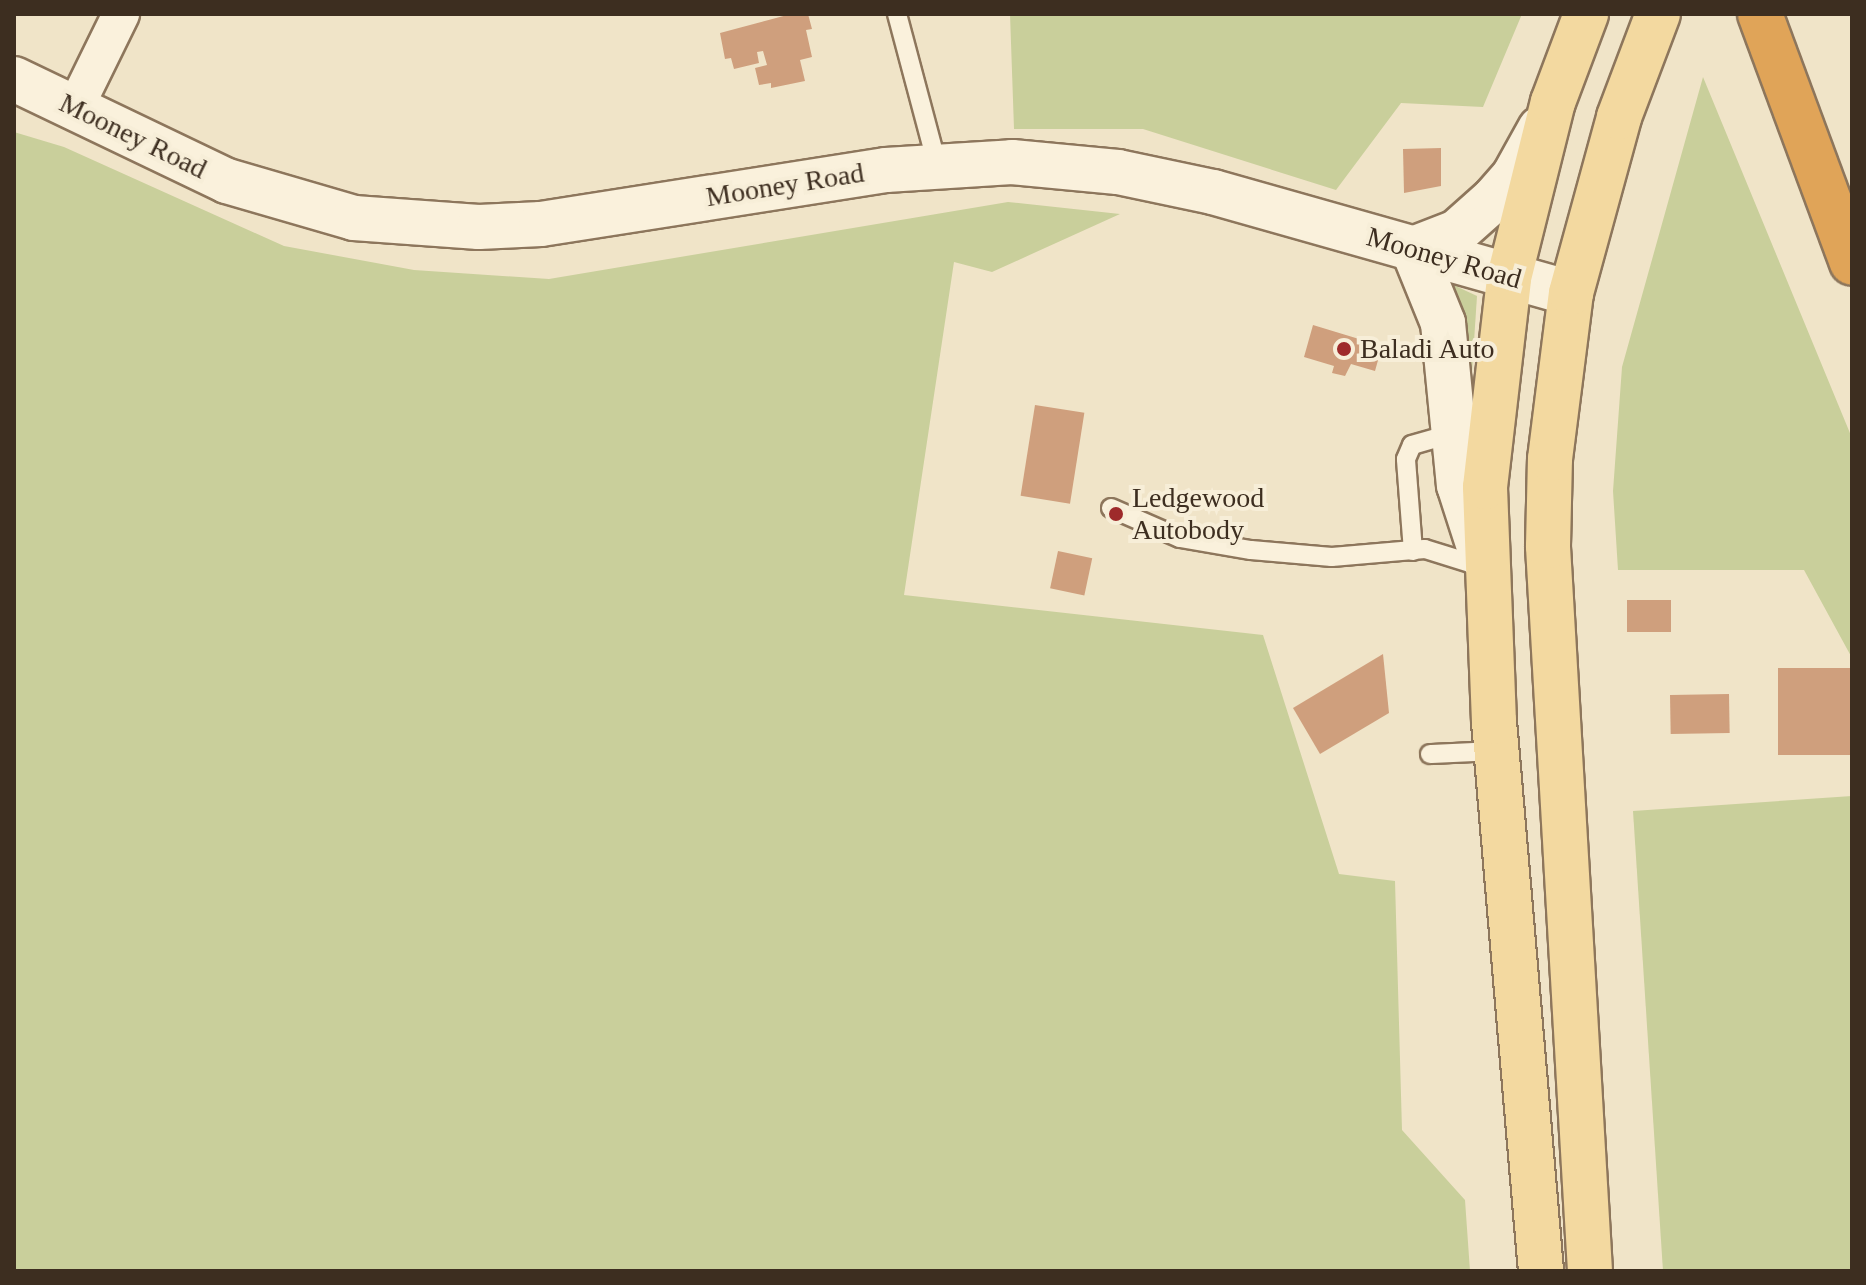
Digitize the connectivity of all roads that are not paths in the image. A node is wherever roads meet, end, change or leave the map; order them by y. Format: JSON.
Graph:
{"nodes":[{"id":1,"x":121,"y":14,"type":"edge"},
{"id":2,"x":897,"y":14,"type":"edge"},
{"id":3,"x":1586,"y":14,"type":"edge"},
{"id":4,"x":1658,"y":14,"type":"edge"},
{"id":5,"x":1760,"y":14,"type":"edge"},
{"id":6,"x":14,"y":79,"type":"edge"},
{"id":7,"x":1553,"y":102,"type":"junction"},
{"id":8,"x":75,"y":108,"type":"junction"},
{"id":9,"x":937,"y":164,"type":"junction"},
{"id":10,"x":1413,"y":249,"type":"junction"},
{"id":11,"x":1852,"y":263,"type":"edge"},
{"id":12,"x":1509,"y":278,"type":"junction"},
{"id":13,"x":1571,"y":293,"type":"junction"},
{"id":14,"x":1456,"y":432,"type":"junction"},
{"id":15,"x":1111,"y":508,"type":"dead end"},
{"id":16,"x":1413,"y":551,"type":"junction"},
{"id":17,"x":1485,"y":568,"type":"junction"},
{"id":18,"x":1497,"y":751,"type":"junction"},
{"id":19,"x":1430,"y":754,"type":"dead end"},
{"id":20,"x":1541,"y":1271,"type":"edge"},
{"id":21,"x":1590,"y":1271,"type":"edge"}],
"edges":[{"from":1,"to":8,"type":"street"},
{"from":2,"to":9,"type":"lane"},
{"from":3,"to":7,"type":"main road"},
{"from":4,"to":13,"type":"main road"},
{"from":5,"to":11,"type":"highway"},
{"from":6,"to":8,"type":"street","name":"Mooney Road"},
{"from":7,"to":10,"type":"street"},
{"from":7,"to":12,"type":"main road"},
{"from":8,"to":9,"type":"street","name":"Mooney Road"},
{"from":9,"to":10,"type":"street","name":"Mooney Road"},
{"from":10,"to":12,"type":"street","name":"Mooney Road"},
{"from":10,"to":14,"type":"street"},
{"from":12,"to":13,"type":"street","name":"Mooney Road"},
{"from":12,"to":17,"type":"main road"},
{"from":13,"to":21,"type":"main road"},
{"from":14,"to":16,"type":"lane"},
{"from":14,"to":17,"type":"street"},
{"from":15,"to":16,"type":"lane"},
{"from":16,"to":17,"type":"lane"},
{"from":17,"to":18,"type":"main road"},
{"from":18,"to":19,"type":"lane"},
{"from":18,"to":20,"type":"main road"}]}
